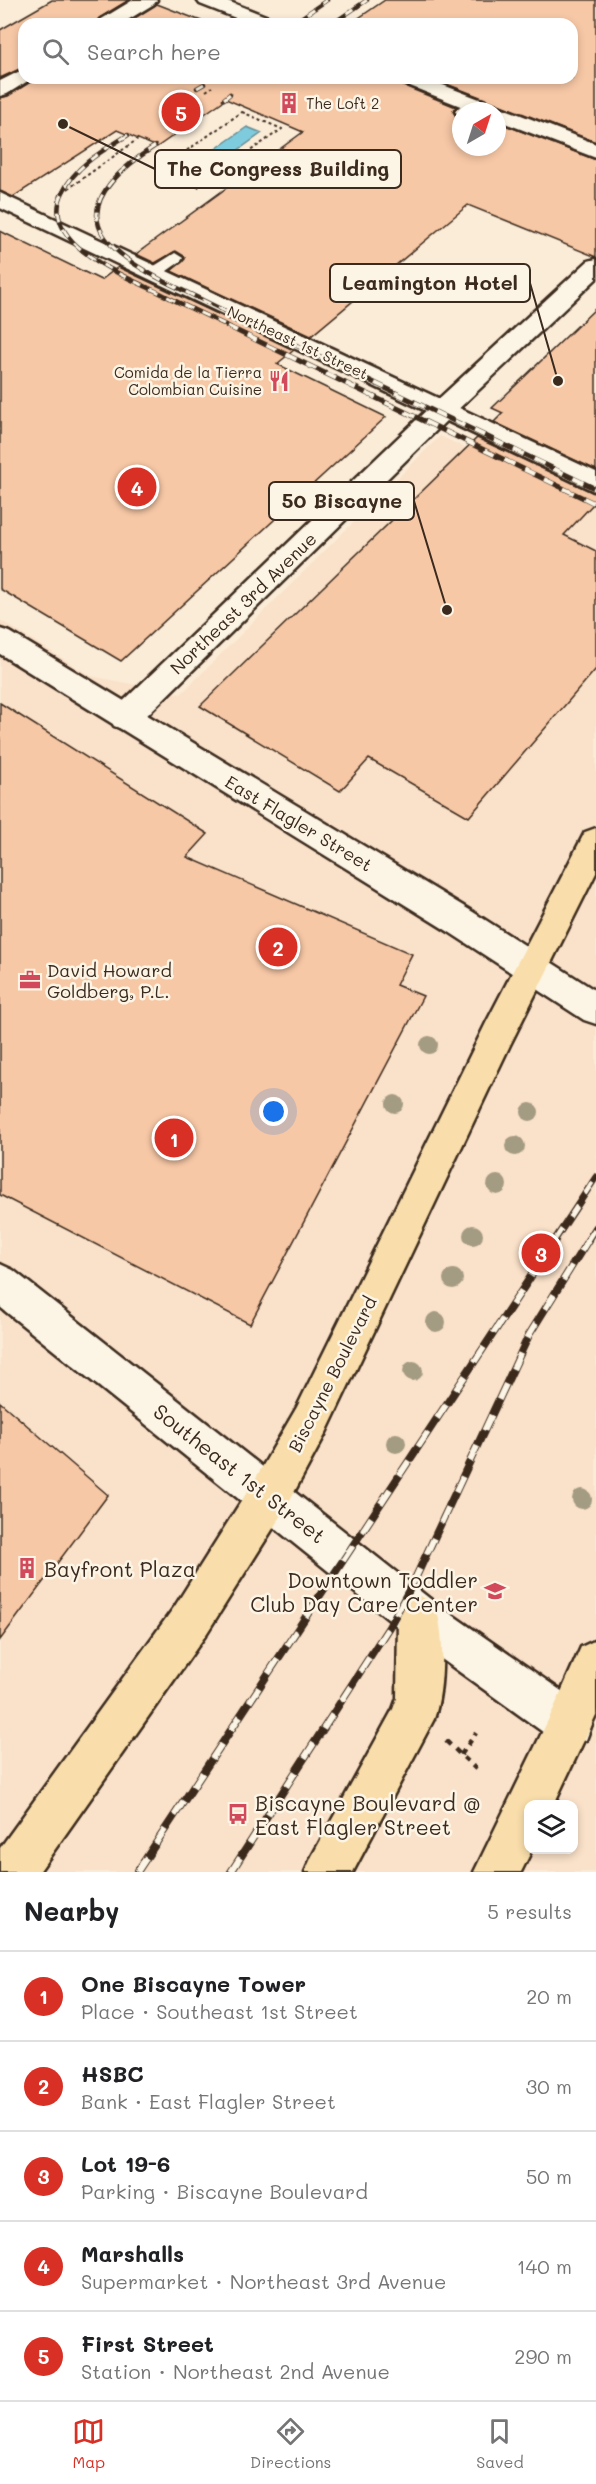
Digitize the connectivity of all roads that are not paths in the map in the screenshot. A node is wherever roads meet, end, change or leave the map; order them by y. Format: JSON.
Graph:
{"nodes":[{"id":1,"x":147,"y":0,"type":"edge"},
{"id":2,"x":207,"y":0,"type":"edge"},
{"id":3,"x":117,"y":18,"type":"edge"},
{"id":4,"x":254,"y":18,"type":"edge"},
{"id":5,"x":18,"y":79,"type":"edge"},
{"id":6,"x":417,"y":84,"type":"edge"},
{"id":7,"x":0,"y":90,"type":"edge"},
{"id":8,"x":452,"y":105,"type":"edge"},
{"id":9,"x":506,"y":117,"type":"edge"},
{"id":10,"x":596,"y":152,"type":"edge"},
{"id":11,"x":0,"y":200,"type":"edge"},
{"id":12,"x":175,"y":258,"type":"dead end"},
{"id":13,"x":596,"y":266,"type":"edge"},
{"id":14,"x":154,"y":273,"type":"junction"},
{"id":15,"x":442,"y":410,"type":"junction"},
{"id":16,"x":596,"y":483,"type":"edge"},
{"id":17,"x":0,"y":640,"type":"edge"},
{"id":18,"x":125,"y":718,"type":"junction"},
{"id":19,"x":596,"y":842,"type":"edge"},
{"id":20,"x":532,"y":967,"type":"junction"},
{"id":21,"x":596,"y":1009,"type":"edge"},
{"id":22,"x":0,"y":1283,"type":"edge"},
{"id":23,"x":269,"y":1496,"type":"junction"},
{"id":24,"x":419,"y":1617,"type":"junction"},
{"id":25,"x":596,"y":1662,"type":"edge"},
{"id":26,"x":570,"y":1724,"type":"junction"},
{"id":27,"x":532,"y":1800,"type":"edge"},
{"id":28,"x":524,"y":1816,"type":"edge"},
{"id":29,"x":11,"y":1872,"type":"edge"},
{"id":30,"x":328,"y":1872,"type":"edge"},
{"id":31,"x":497,"y":1872,"type":"edge"}],
"edges":[{"from":1,"to":3,"type":"main road"},
{"from":2,"to":4,"type":"main road"},
{"from":5,"to":7,"type":"main road"},
{"from":6,"to":8,"type":"main road"},
{"from":9,"to":10,"type":"main road"},
{"from":11,"to":14,"type":"main road","name":"Northeast 1st Street"},
{"from":12,"to":14,"type":"lane"},
{"from":13,"to":15,"type":"main road","name":"Northeast 3rd Avenue"},
{"from":14,"to":15,"type":"main road","name":"Northeast 1st Street"},
{"from":15,"to":16,"type":"main road","name":"Northeast 1st Street"},
{"from":15,"to":18,"type":"main road","name":"Northeast 3rd Avenue"},
{"from":17,"to":18,"type":"main road","name":"East Flagler Street"},
{"from":18,"to":20,"type":"main road","name":"East Flagler Street"},
{"from":19,"to":20,"type":"main road","name":"Biscayne Boulevard"},
{"from":20,"to":21,"type":"main road","name":"East Flagler Street"},
{"from":20,"to":23,"type":"main road","name":"Biscayne Boulevard"},
{"from":22,"to":23,"type":"main road","name":"Southeast 1st Street"},
{"from":23,"to":24,"type":"main road","name":"Southeast 1st Street"},
{"from":23,"to":29,"type":"main road","name":"Biscayne Boulevard"},
{"from":24,"to":26,"type":"main road","name":"Southeast 1st Street"},
{"from":24,"to":30,"type":"main road"},
{"from":25,"to":26,"type":"main road"},
{"from":26,"to":27,"type":"main road"},
{"from":28,"to":31,"type":"main road"}]}
